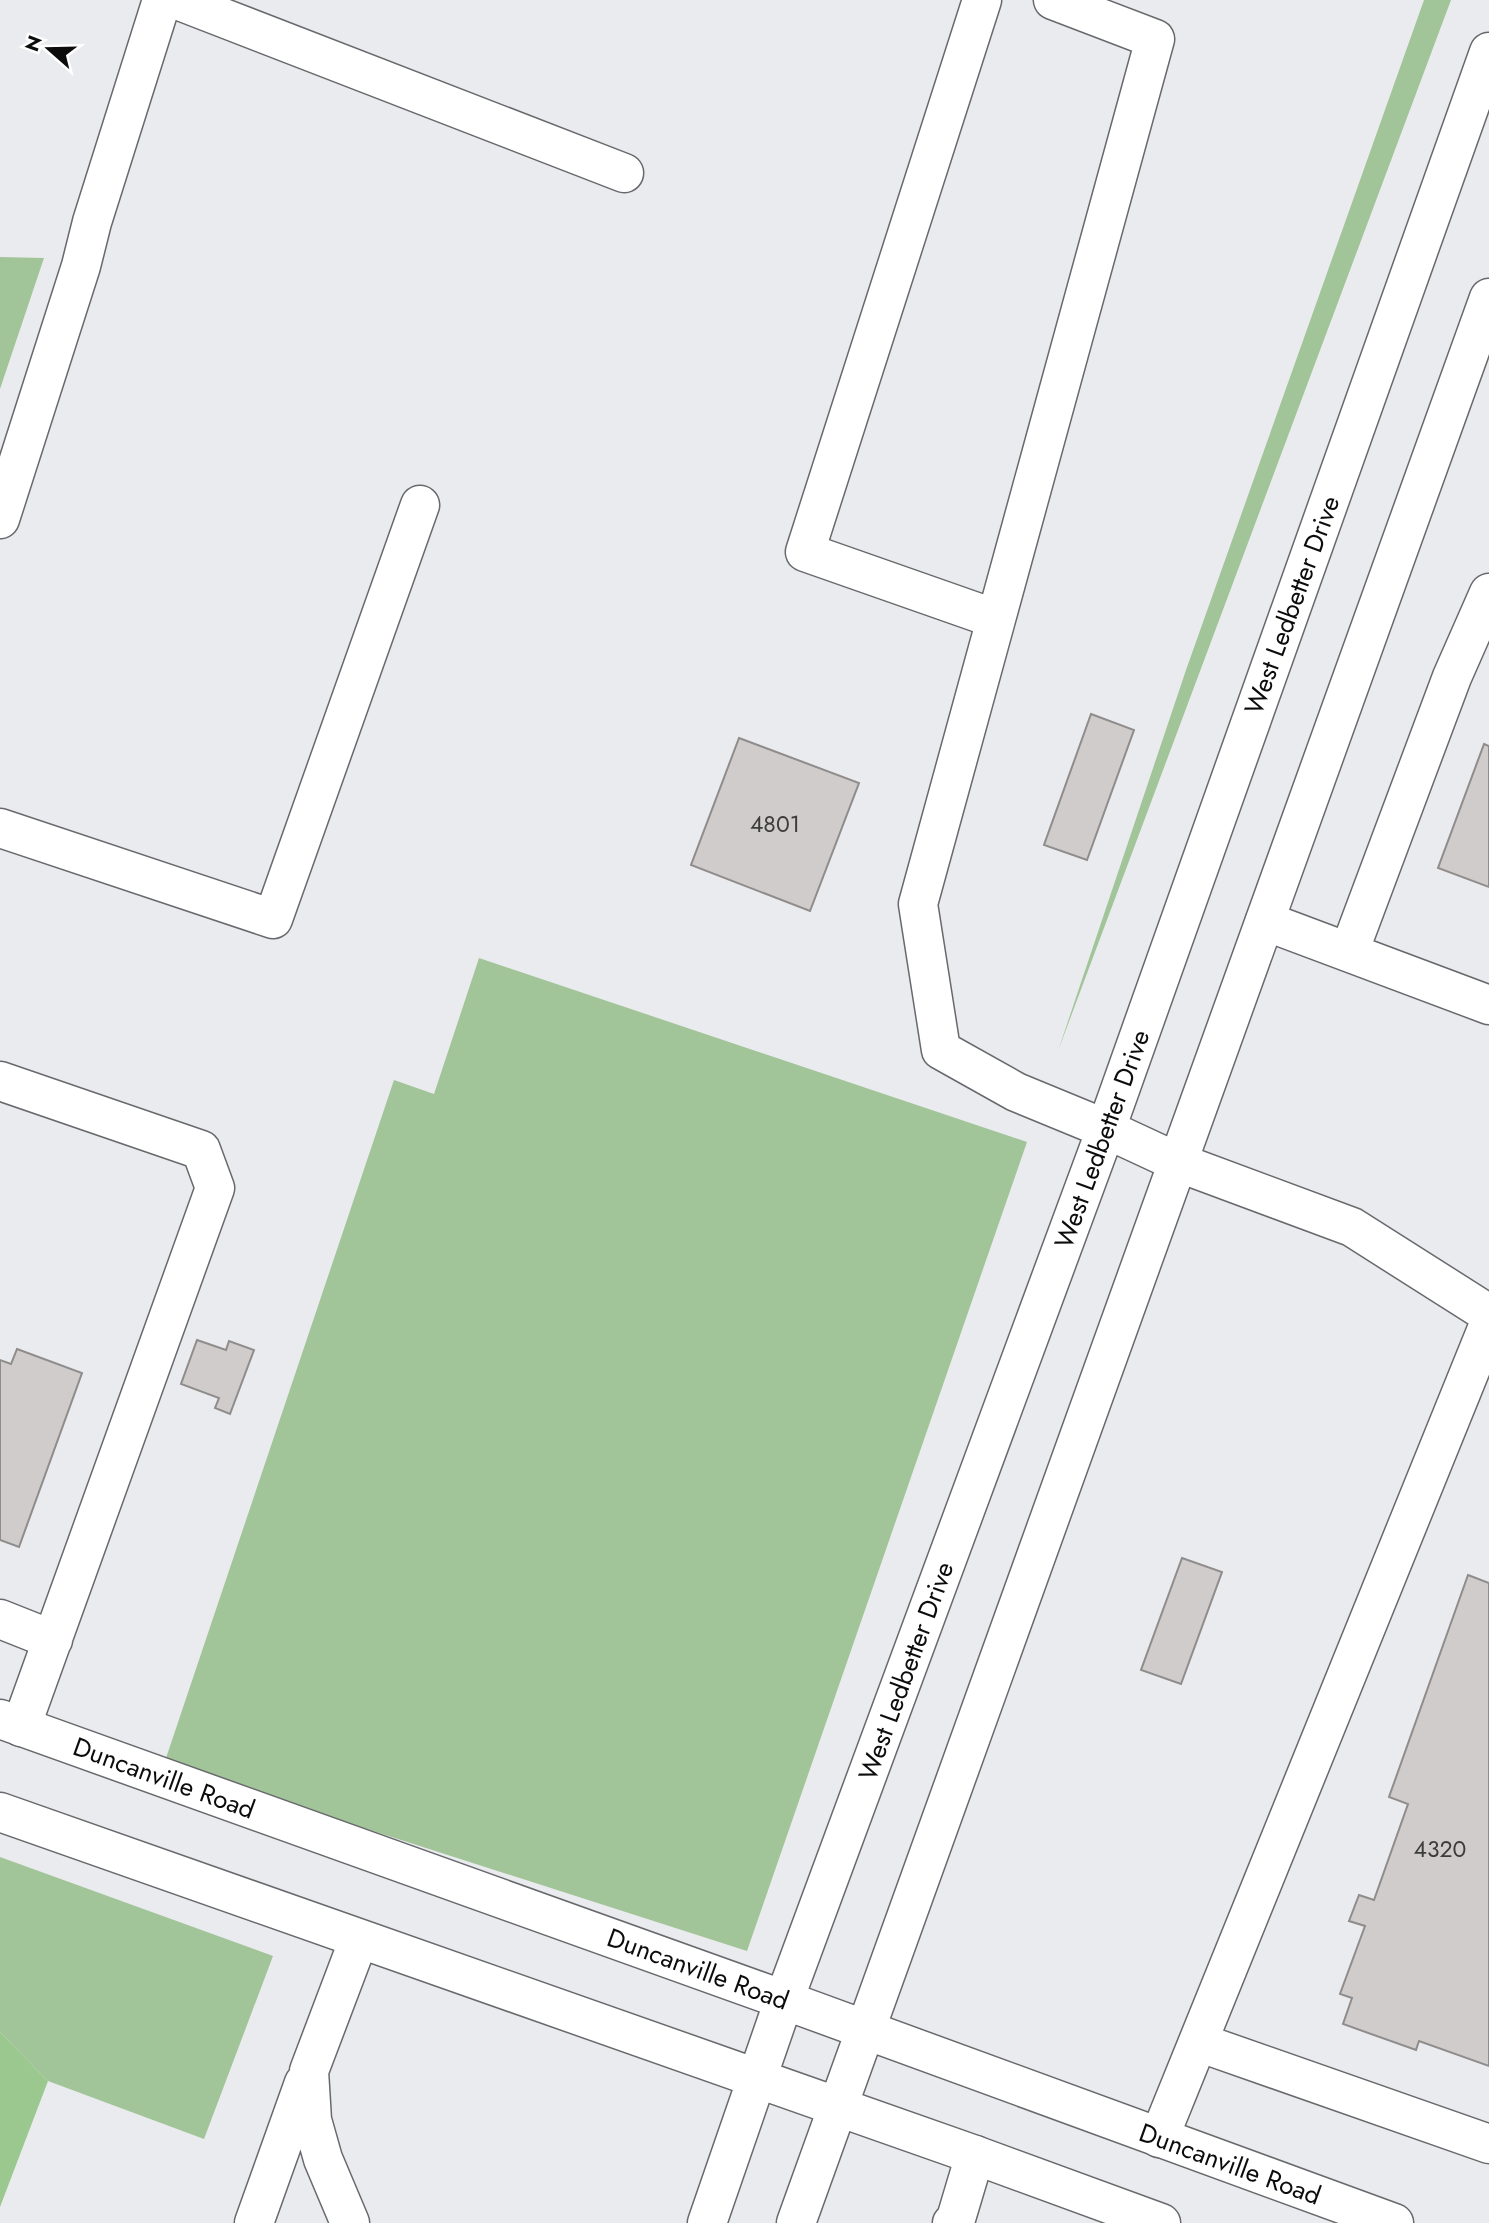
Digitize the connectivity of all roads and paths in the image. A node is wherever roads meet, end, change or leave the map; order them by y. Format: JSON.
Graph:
{"nodes":[{"id":1,"x":162,"y":0,"type":"edge"},
{"id":2,"x":177,"y":0,"type":"edge"},
{"id":3,"x":982,"y":0,"type":"edge"},
{"id":4,"x":1053,"y":0,"type":"edge"},
{"id":5,"x":1489,"y":52,"type":"edge"},
{"id":6,"x":624,"y":173,"type":"dead end"},
{"id":7,"x":1489,"y":298,"type":"edge"},
{"id":8,"x":420,"y":505,"type":"dead end"},
{"id":9,"x":0,"y":519,"type":"edge"},
{"id":10,"x":1489,"y":593,"type":"edge"},
{"id":11,"x":996,"y":619,"type":"junction"},
{"id":12,"x":0,"y":828,"type":"edge"},
{"id":13,"x":1265,"y":921,"type":"junction"},
{"id":14,"x":1349,"y":952,"type":"junction"},
{"id":15,"x":1489,"y":1005,"type":"edge"},
{"id":16,"x":0,"y":1082,"type":"edge"},
{"id":17,"x":1106,"y":1129,"type":"junction"},
{"id":18,"x":1177,"y":1162,"type":"junction"},
{"id":19,"x":1489,"y":1314,"type":"edge"},
{"id":20,"x":1489,"y":1324,"type":"edge"},
{"id":21,"x":1479,"y":1378,"type":"edge"},
{"id":22,"x":0,"y":1619,"type":"edge"},
{"id":23,"x":52,"y":1640,"type":"junction"},
{"id":24,"x":11,"y":1723,"type":"edge"},
{"id":25,"x":0,"y":1812,"type":"edge"},
{"id":26,"x":359,"y":1938,"type":"junction"},
{"id":27,"x":784,"y":2000,"type":"junction"},
{"id":28,"x":865,"y":2029,"type":"junction"},
{"id":29,"x":1199,"y":2042,"type":"junction"},
{"id":30,"x":309,"y":2071,"type":"junction"},
{"id":31,"x":758,"y":2079,"type":"junction"},
{"id":32,"x":837,"y":2107,"type":"junction"},
{"id":33,"x":1159,"y":2138,"type":"junction"},
{"id":34,"x":1489,"y":2144,"type":"edge"},
{"id":35,"x":975,"y":2155,"type":"junction"},
{"id":36,"x":254,"y":2223,"type":"edge"},
{"id":37,"x":350,"y":2223,"type":"edge"},
{"id":38,"x":707,"y":2223,"type":"edge"},
{"id":39,"x":796,"y":2223,"type":"edge"},
{"id":40,"x":952,"y":2223,"type":"edge"},
{"id":41,"x":1161,"y":2223,"type":"edge"},
{"id":42,"x":1394,"y":2223,"type":"edge"}],
"edges":[{"from":1,"to":9,"type":"main road"},
{"from":2,"to":6,"type":"main road"},
{"from":3,"to":11,"type":"main road"},
{"from":4,"to":11,"type":"main road"},
{"from":5,"to":17,"type":"main road","name":"West Ledbetter Drive"},
{"from":7,"to":13,"type":"main road"},
{"from":8,"to":12,"type":"main road"},
{"from":10,"to":14,"type":"main road"},
{"from":11,"to":17,"type":"main road"},
{"from":13,"to":14,"type":"main road"},
{"from":13,"to":18,"type":"main road"},
{"from":14,"to":15,"type":"main road"},
{"from":16,"to":23,"type":"main road"},
{"from":17,"to":18,"type":"main road"},
{"from":17,"to":27,"type":"main road","name":"West Ledbetter Drive"},
{"from":18,"to":19,"type":"main road"},
{"from":18,"to":28,"type":"main road"},
{"from":20,"to":21,"type":"main road"},
{"from":21,"to":29,"type":"main road"},
{"from":22,"to":23,"type":"main road"},
{"from":23,"to":24,"type":"main road"},
{"from":24,"to":27,"type":"main road","name":"Duncanville Road"},
{"from":25,"to":26,"type":"main road"},
{"from":26,"to":30,"type":"main road"},
{"from":26,"to":31,"type":"main road"},
{"from":27,"to":28,"type":"main road","name":"Duncanville Road"},
{"from":27,"to":31,"type":"main road","name":"West Ledbetter Drive"},
{"from":28,"to":32,"type":"main road"},
{"from":28,"to":33,"type":"main road","name":"Duncanville Road"},
{"from":29,"to":33,"type":"main road"},
{"from":29,"to":34,"type":"main road"},
{"from":30,"to":36,"type":"main road"},
{"from":30,"to":37,"type":"main road"},
{"from":31,"to":32,"type":"main road"},
{"from":31,"to":38,"type":"main road","name":"West Ledbetter Drive"},
{"from":32,"to":35,"type":"main road"},
{"from":32,"to":39,"type":"main road"},
{"from":33,"to":42,"type":"main road","name":"Duncanville Road"},
{"from":35,"to":40,"type":"main road"},
{"from":35,"to":41,"type":"main road"}]}
